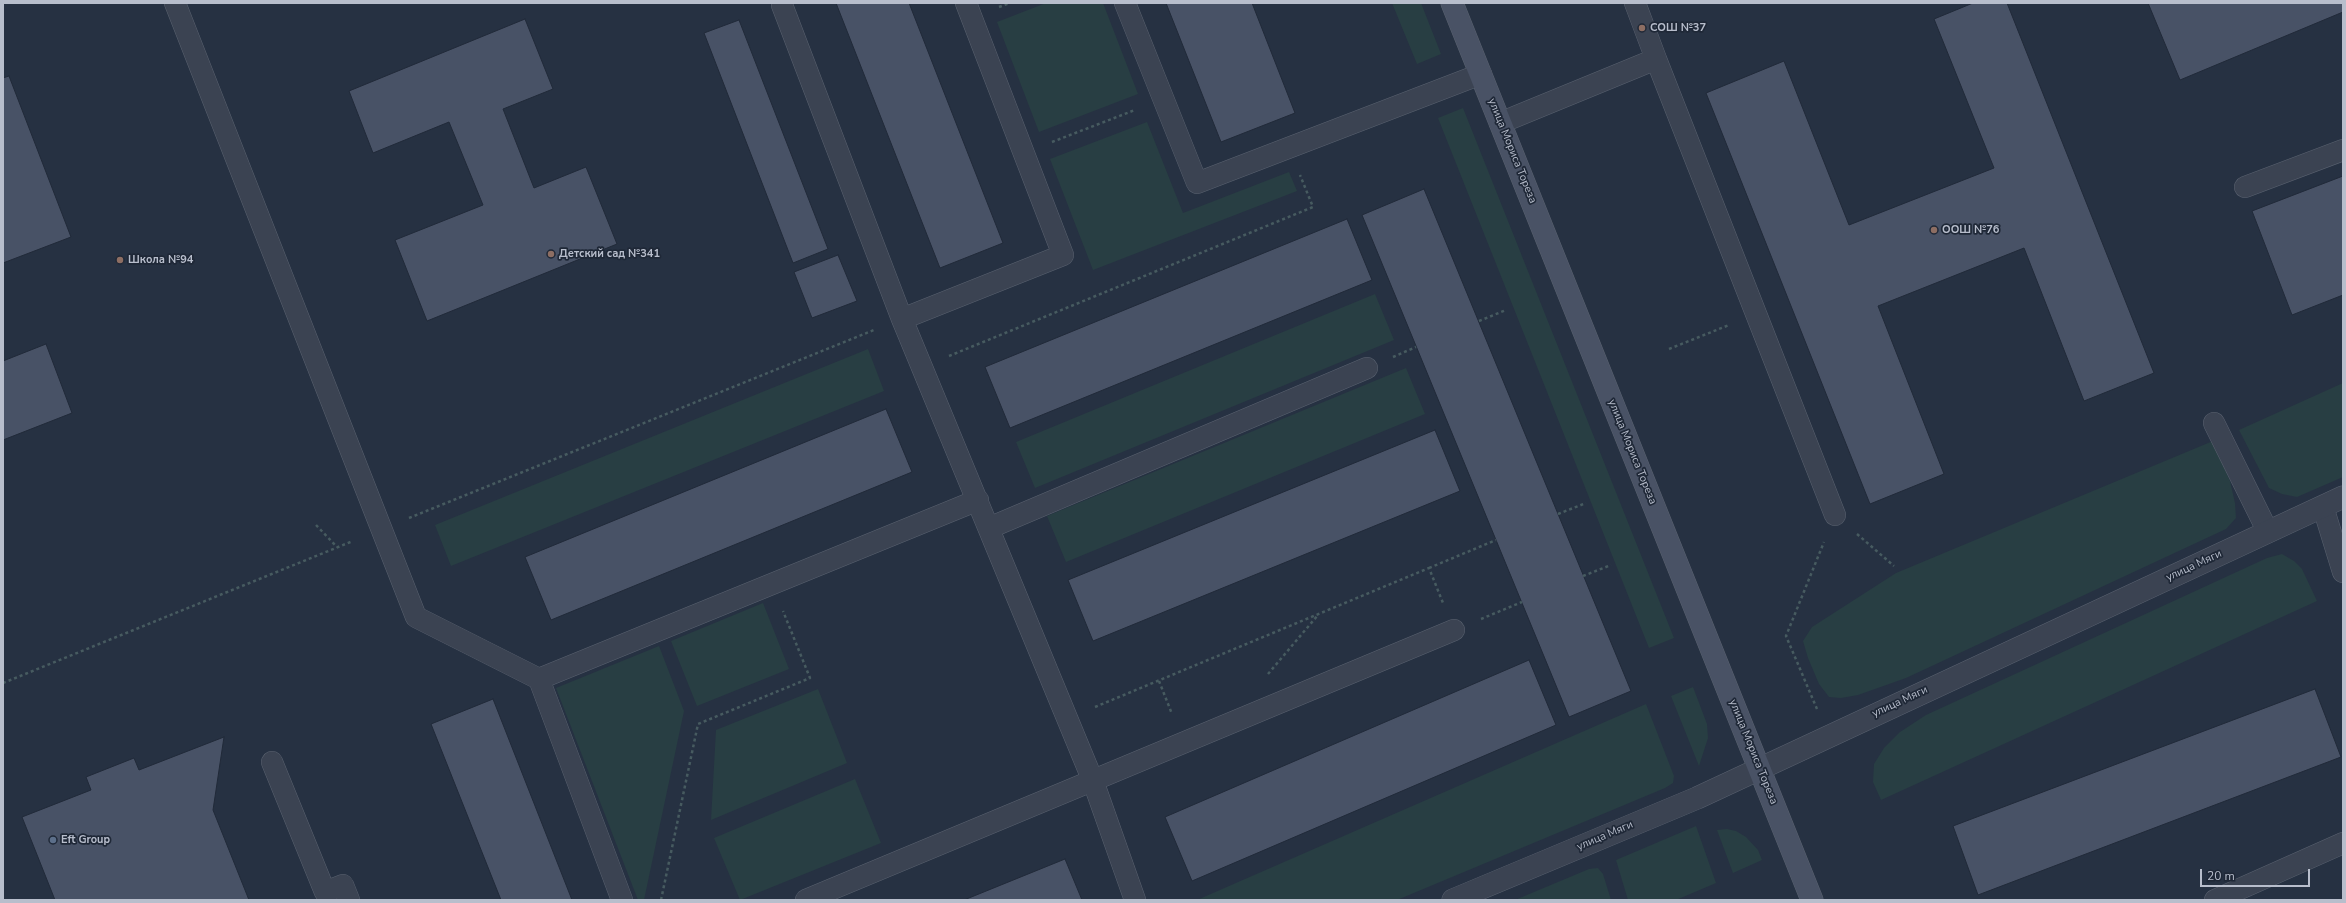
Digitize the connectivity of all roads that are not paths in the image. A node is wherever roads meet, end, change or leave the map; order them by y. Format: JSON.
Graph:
{"nodes":[{"id":1,"x":175,"y":3,"type":"edge"},
{"id":2,"x":966,"y":3,"type":"edge"},
{"id":3,"x":1125,"y":3,"type":"edge"},
{"id":4,"x":1452,"y":3,"type":"edge"},
{"id":5,"x":1635,"y":3,"type":"edge"},
{"id":6,"x":782,"y":4,"type":"dead end"},
{"id":7,"x":1656,"y":59,"type":"junction"},
{"id":8,"x":1481,"y":74,"type":"junction"},
{"id":9,"x":1500,"y":123,"type":"junction"},
{"id":10,"x":2343,"y":150,"type":"edge"},
{"id":11,"x":2245,"y":187,"type":"dead end"},
{"id":12,"x":902,"y":319,"type":"junction"},
{"id":13,"x":1367,"y":368,"type":"dead end"},
{"id":14,"x":2214,"y":423,"type":"dead end"},
{"id":15,"x":2343,"y":498,"type":"edge"},
{"id":16,"x":978,"y":500,"type":"junction"},
{"id":17,"x":2323,"y":507,"type":"junction"},
{"id":18,"x":1835,"y":515,"type":"road end"},
{"id":19,"x":988,"y":528,"type":"junction"},
{"id":20,"x":2268,"y":532,"type":"junction"},
{"id":21,"x":2343,"y":572,"type":"edge"},
{"id":22,"x":1454,"y":630,"type":"road end"},
{"id":23,"x":539,"y":679,"type":"junction"},
{"id":24,"x":272,"y":762,"type":"dead end"},
{"id":25,"x":1759,"y":768,"type":"junction"},
{"id":26,"x":1093,"y":781,"type":"junction"},
{"id":27,"x":2343,"y":843,"type":"edge"},
{"id":28,"x":349,"y":900,"type":"edge"},
{"id":29,"x":622,"y":900,"type":"edge"},
{"id":30,"x":806,"y":900,"type":"edge"},
{"id":31,"x":1135,"y":900,"type":"edge"},
{"id":32,"x":1453,"y":900,"type":"edge"},
{"id":33,"x":1812,"y":900,"type":"edge"},
{"id":34,"x":2215,"y":900,"type":"edge"}],
"edges":[{"from":1,"to":23,"type":"lane"},
{"from":2,"to":12,"type":"lane"},
{"from":3,"to":8,"type":"lane"},
{"from":4,"to":8,"type":"main road","name":"улица Мориса Тореза"},
{"from":5,"to":7,"type":"lane"},
{"from":6,"to":12,"type":"lane"},
{"from":7,"to":9,"type":"lane"},
{"from":7,"to":18,"type":"lane"},
{"from":8,"to":9,"type":"main road","name":"улица Мориса Тореза"},
{"from":9,"to":25,"type":"main road","name":"улица Мориса Тореза"},
{"from":10,"to":11,"type":"lane"},
{"from":12,"to":16,"type":"lane"},
{"from":13,"to":19,"type":"lane"},
{"from":14,"to":20,"type":"lane"},
{"from":15,"to":17,"type":"street","name":"улица Мяги"},
{"from":16,"to":19,"type":"lane"},
{"from":16,"to":23,"type":"lane"},
{"from":17,"to":20,"type":"street","name":"улица Мяги"},
{"from":17,"to":21,"type":"lane"},
{"from":19,"to":26,"type":"lane"},
{"from":20,"to":25,"type":"street","name":"улица Мяги"},
{"from":22,"to":26,"type":"lane"},
{"from":23,"to":29,"type":"lane"},
{"from":24,"to":28,"type":"lane"},
{"from":25,"to":32,"type":"street","name":"улица Мяги"},
{"from":25,"to":33,"type":"main road","name":"улица Мориса Тореза"},
{"from":26,"to":30,"type":"lane"},
{"from":26,"to":31,"type":"lane"},
{"from":27,"to":34,"type":"lane"}]}
